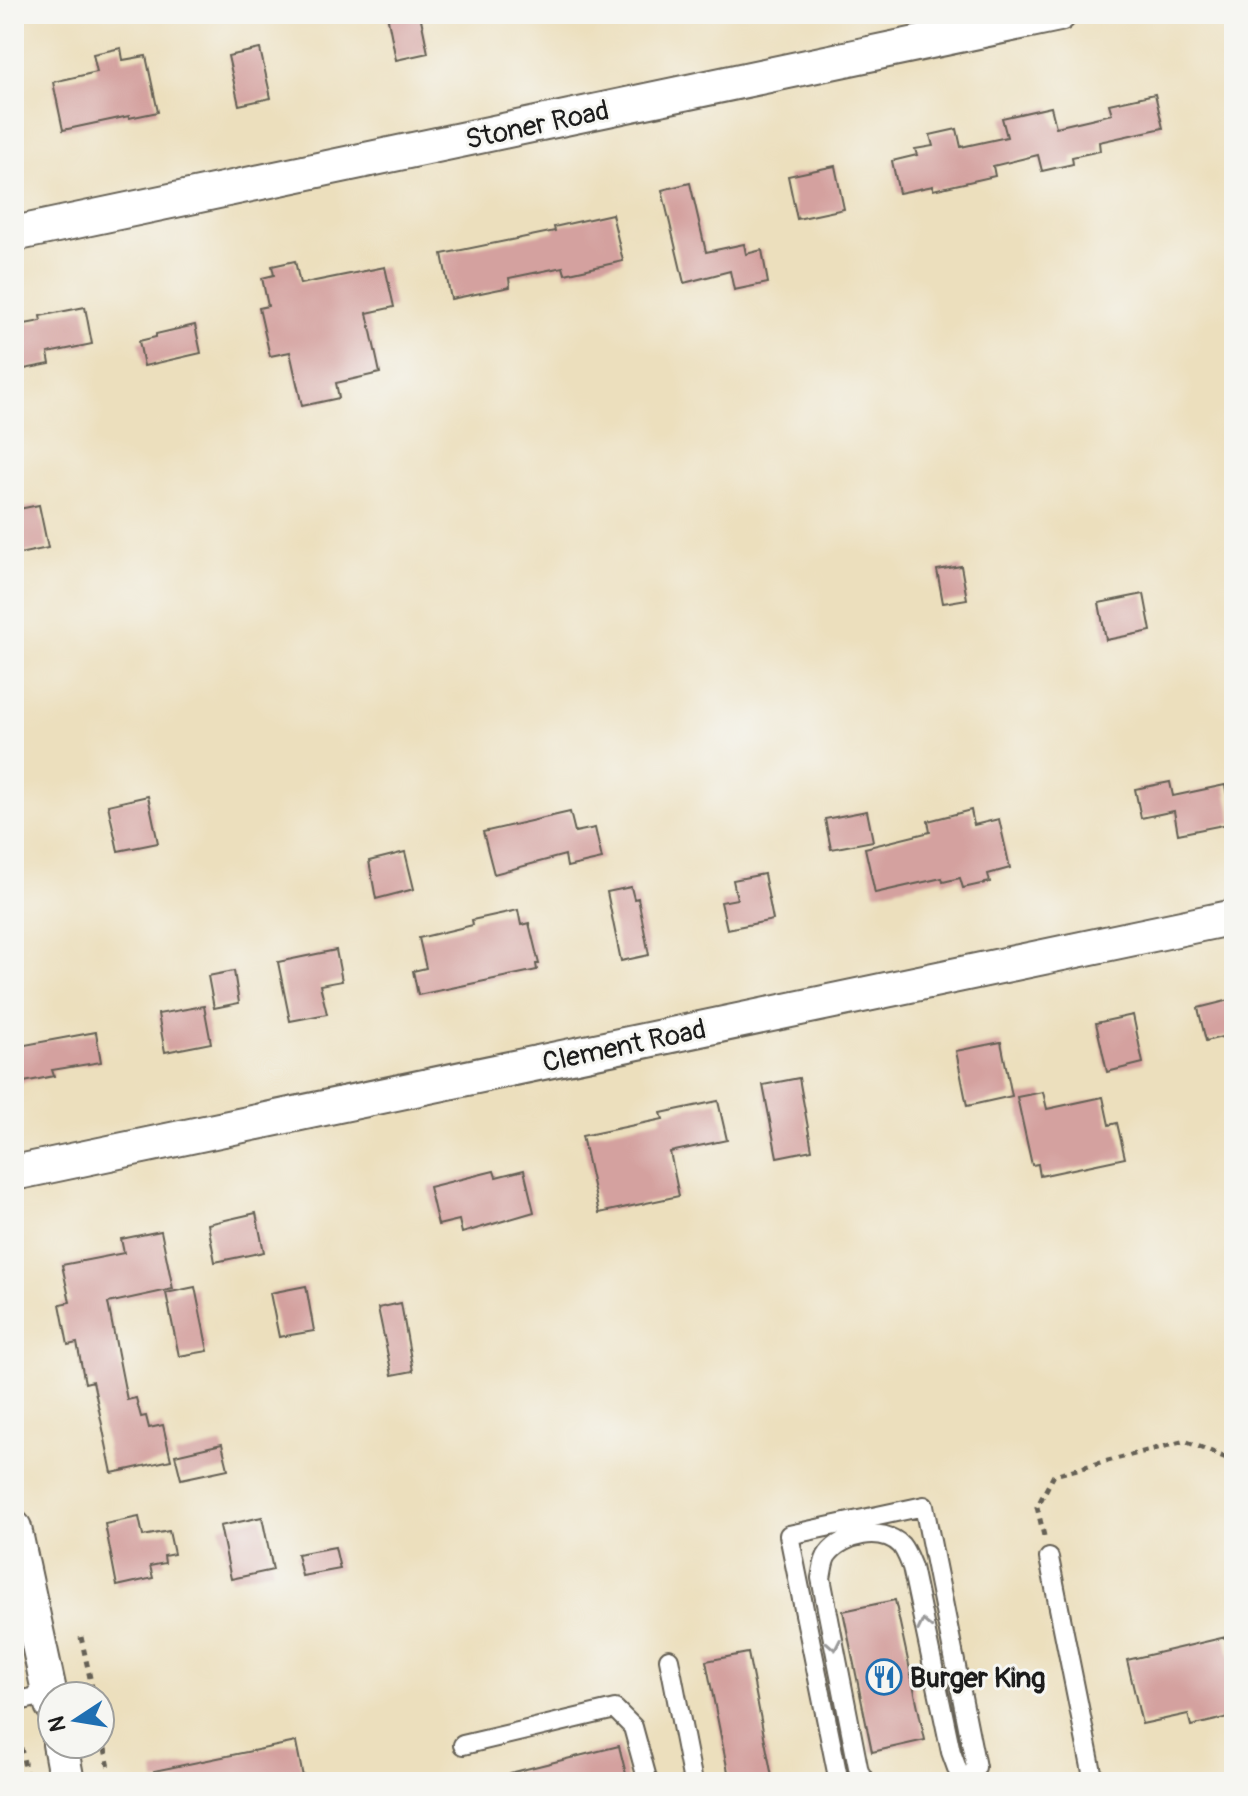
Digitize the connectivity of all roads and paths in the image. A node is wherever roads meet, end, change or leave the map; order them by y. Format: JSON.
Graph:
{"nodes":[{"id":1,"x":1059,"y":14,"type":"edge"},
{"id":2,"x":14,"y":234,"type":"edge"},
{"id":3,"x":1234,"y":917,"type":"edge"},
{"id":4,"x":14,"y":1173,"type":"edge"},
{"id":5,"x":1234,"y":1461,"type":"edge"},
{"id":6,"x":14,"y":1528,"type":"edge"},
{"id":7,"x":1049,"y":1558,"type":"joint"},
{"id":8,"x":81,"y":1637,"type":"dead end"},
{"id":9,"x":669,"y":1659,"type":"dead end"},
{"id":10,"x":47,"y":1680,"type":"edge"},
{"id":11,"x":90,"y":1680,"type":"edge"},
{"id":12,"x":36,"y":1701,"type":"edge"},
{"id":13,"x":14,"y":1702,"type":"edge"},
{"id":14,"x":14,"y":1713,"type":"edge"},
{"id":15,"x":463,"y":1745,"type":"dead end"},
{"id":16,"x":63,"y":1760,"type":"edge"},
{"id":17,"x":107,"y":1760,"type":"edge"},
{"id":18,"x":28,"y":1782,"type":"edge"},
{"id":19,"x":67,"y":1782,"type":"edge"},
{"id":20,"x":112,"y":1782,"type":"edge"},
{"id":21,"x":648,"y":1782,"type":"edge"},
{"id":22,"x":693,"y":1782,"type":"edge"},
{"id":23,"x":839,"y":1782,"type":"edge"},
{"id":24,"x":866,"y":1782,"type":"edge"},
{"id":25,"x":962,"y":1782,"type":"edge"},
{"id":26,"x":968,"y":1782,"type":"edge"},
{"id":27,"x":1094,"y":1782,"type":"edge"}],
"edges":[{"from":1,"to":2,"type":"street","name":"Stoner Road"},
{"from":3,"to":4,"type":"street","name":"Clement Road"},
{"from":5,"to":7,"type":"path"},
{"from":6,"to":10,"type":"street"},
{"from":7,"to":27,"type":"lane"},
{"from":8,"to":11,"type":"path"},
{"from":9,"to":22,"type":"lane"},
{"from":12,"to":13,"type":"lane"},
{"from":14,"to":18,"type":"path"},
{"from":15,"to":21,"type":"lane"},
{"from":16,"to":19,"type":"street"},
{"from":17,"to":20,"type":"path"},
{"from":23,"to":26,"type":"lane"},
{"from":25,"to":24,"type":"lane","one_way":true}]}
